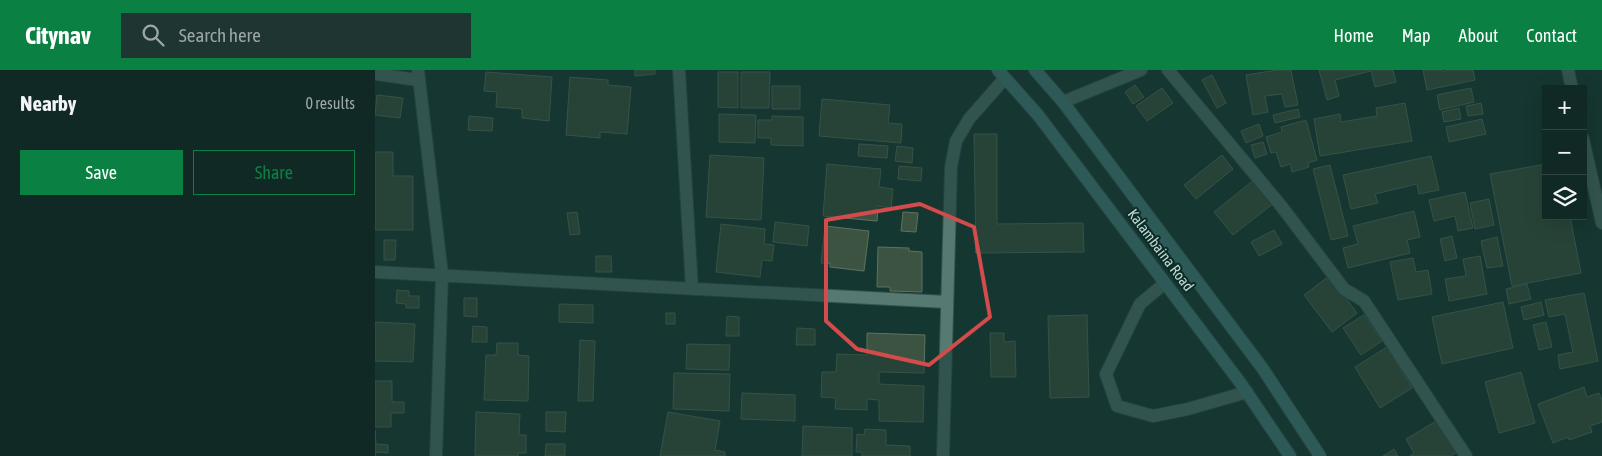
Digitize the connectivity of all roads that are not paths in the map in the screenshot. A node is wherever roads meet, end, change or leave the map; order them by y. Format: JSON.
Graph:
{"nodes":[{"id":1,"x":679,"y":70,"type":"edge"},
{"id":2,"x":1035,"y":70,"type":"edge"},
{"id":3,"x":1168,"y":70,"type":"edge"},
{"id":4,"x":1568,"y":70,"type":"edge"},
{"id":5,"x":1136,"y":71,"type":"edge"},
{"id":6,"x":375,"y":74,"type":"edge"},
{"id":7,"x":1001,"y":74,"type":"edge"},
{"id":8,"x":418,"y":75,"type":"edge"},
{"id":9,"x":1571,"y":85,"type":"edge"},
{"id":10,"x":1063,"y":102,"type":"junction"},
{"id":11,"x":1587,"y":157,"type":"edge"},
{"id":12,"x":1602,"y":223,"type":"edge"},
{"id":13,"x":375,"y":272,"type":"edge"},
{"id":14,"x":441,"y":274,"type":"junction"},
{"id":15,"x":1165,"y":283,"type":"junction"},
{"id":16,"x":692,"y":288,"type":"junction"},
{"id":17,"x":947,"y":302,"type":"junction"},
{"id":18,"x":1247,"y":392,"type":"junction"},
{"id":19,"x":437,"y":456,"type":"edge"},
{"id":20,"x":943,"y":456,"type":"edge"},
{"id":21,"x":1290,"y":456,"type":"edge"},
{"id":22,"x":1320,"y":456,"type":"edge"},
{"id":23,"x":1466,"y":456,"type":"edge"}],
"edges":[{"from":1,"to":16,"type":"street"},
{"from":2,"to":10,"type":"main road","name":"Kalambaina Road"},
{"from":3,"to":23,"type":"street"},
{"from":4,"to":9,"type":"street"},
{"from":5,"to":10,"type":"street"},
{"from":6,"to":8,"type":"street"},
{"from":7,"to":15,"type":"main road","name":"Kalambaina Road"},
{"from":7,"to":17,"type":"street"},
{"from":8,"to":14,"type":"street"},
{"from":10,"to":22,"type":"main road","name":"Kalambaina Road"},
{"from":11,"to":12,"type":"street"},
{"from":13,"to":14,"type":"street"},
{"from":14,"to":16,"type":"street"},
{"from":14,"to":19,"type":"street"},
{"from":15,"to":18,"type":"main road","name":"Kalambaina Road"},
{"from":15,"to":18,"type":"street"},
{"from":16,"to":17,"type":"street"},
{"from":17,"to":20,"type":"street"},
{"from":18,"to":21,"type":"main road","name":"Kalambaina Road"}]}
